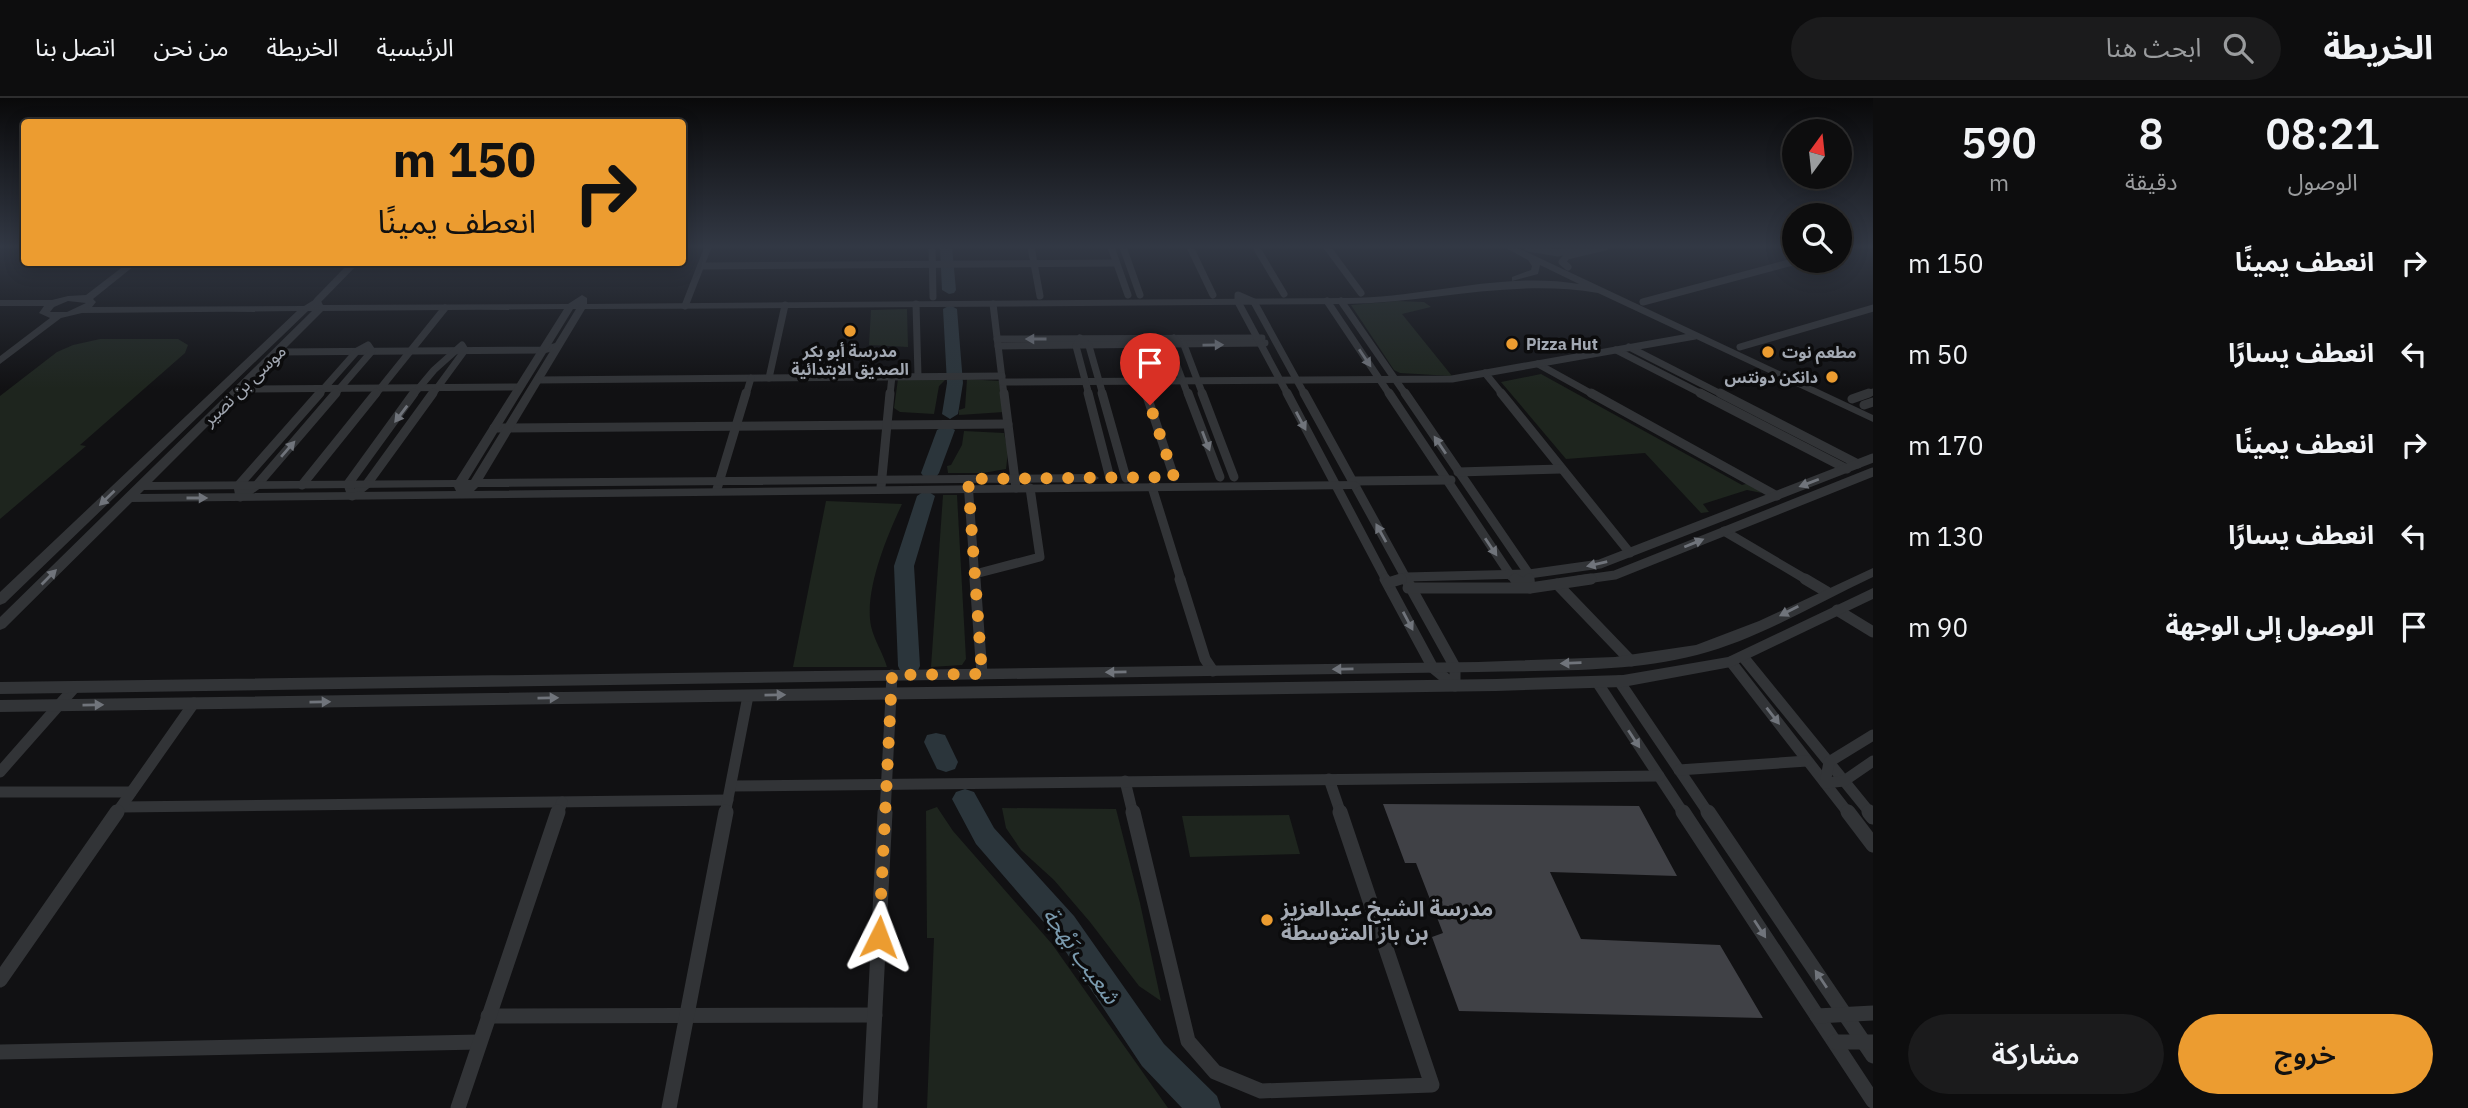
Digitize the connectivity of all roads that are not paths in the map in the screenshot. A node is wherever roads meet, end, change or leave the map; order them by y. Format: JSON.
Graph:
{"nodes":[{"id":1,"x":77,"y":294,"type":"edge"},
{"id":2,"x":97,"y":294,"type":"edge"},
{"id":3,"x":328,"y":294,"type":"edge"},
{"id":4,"x":690,"y":294,"type":"edge"},
{"id":5,"x":1282,"y":294,"type":"edge"},
{"id":6,"x":1443,"y":294,"type":"edge"},
{"id":7,"x":1607,"y":294,"type":"edge"},
{"id":8,"x":1626,"y":294,"type":"edge"},
{"id":9,"x":1672,"y":294,"type":"edge"},
{"id":10,"x":1128,"y":295,"type":"joint"},
{"id":11,"x":1140,"y":295,"type":"joint"},
{"id":12,"x":1213,"y":295,"type":"joint"},
{"id":13,"x":1040,"y":296,"type":"joint"},
{"id":14,"x":933,"y":297,"type":"joint"},
{"id":15,"x":72,"y":298,"type":"junction"},
{"id":16,"x":1238,"y":298,"type":"junction"},
{"id":17,"x":89,"y":301,"type":"junction"},
{"id":18,"x":1327,"y":301,"type":"junction"},
{"id":19,"x":1341,"y":301,"type":"junction"},
{"id":20,"x":687,"y":302,"type":"junction"},
{"id":21,"x":1254,"y":302,"type":"junction"},
{"id":22,"x":1643,"y":302,"type":"junction"},
{"id":23,"x":0,"y":303,"type":"edge"},
{"id":24,"x":55,"y":303,"type":"junction"},
{"id":25,"x":582,"y":303,"type":"junction"},
{"id":26,"x":916,"y":304,"type":"junction"},
{"id":27,"x":993,"y":304,"type":"junction"},
{"id":28,"x":319,"y":305,"type":"junction"},
{"id":29,"x":785,"y":305,"type":"junction"},
{"id":30,"x":570,"y":307,"type":"junction"},
{"id":31,"x":445,"y":308,"type":"junction"},
{"id":32,"x":1873,"y":308,"type":"edge"},
{"id":33,"x":305,"y":309,"type":"junction"},
{"id":34,"x":0,"y":310,"type":"edge"},
{"id":35,"x":81,"y":310,"type":"junction"},
{"id":36,"x":45,"y":312,"type":"junction"},
{"id":37,"x":58,"y":316,"type":"junction"},
{"id":38,"x":1695,"y":335,"type":"junction"},
{"id":39,"x":1275,"y":340,"type":"junction"},
{"id":40,"x":1259,"y":341,"type":"junction"},
{"id":41,"x":998,"y":342,"type":"junction"},
{"id":42,"x":1078,"y":342,"type":"junction"},
{"id":43,"x":1172,"y":342,"type":"junction"},
{"id":44,"x":1130,"y":345,"type":"junction"},
{"id":45,"x":1184,"y":345,"type":"junction"},
{"id":46,"x":549,"y":346,"type":"junction"},
{"id":47,"x":1089,"y":346,"type":"junction"},
{"id":48,"x":1629,"y":347,"type":"junction"},
{"id":49,"x":1740,"y":347,"type":"junction"},
{"id":50,"x":0,"y":348,"type":"edge"},
{"id":51,"x":370,"y":348,"type":"junction"},
{"id":52,"x":413,"y":348,"type":"junction"},
{"id":53,"x":463,"y":348,"type":"junction"},
{"id":54,"x":280,"y":349,"type":"junction"},
{"id":55,"x":1615,"y":350,"type":"junction"},
{"id":56,"x":357,"y":351,"type":"junction"},
{"id":57,"x":453,"y":351,"type":"junction"},
{"id":58,"x":0,"y":361,"type":"edge"},
{"id":59,"x":1538,"y":363,"type":"junction"},
{"id":60,"x":1485,"y":373,"type":"junction"},
{"id":61,"x":892,"y":376,"type":"junction"},
{"id":62,"x":918,"y":376,"type":"junction"},
{"id":63,"x":1378,"y":377,"type":"junction"},
{"id":64,"x":751,"y":378,"type":"junction"},
{"id":65,"x":769,"y":378,"type":"junction"},
{"id":66,"x":1394,"y":378,"type":"junction"},
{"id":67,"x":1002,"y":379,"type":"junction"},
{"id":68,"x":538,"y":380,"type":"junction"},
{"id":69,"x":1279,"y":380,"type":"junction"},
{"id":70,"x":1297,"y":380,"type":"junction"},
{"id":71,"x":1142,"y":381,"type":"junction"},
{"id":72,"x":1183,"y":381,"type":"junction"},
{"id":73,"x":1198,"y":381,"type":"junction"},
{"id":74,"x":1086,"y":382,"type":"junction"},
{"id":75,"x":1099,"y":382,"type":"junction"},
{"id":76,"x":520,"y":387,"type":"junction"},
{"id":77,"x":324,"y":388,"type":"junction"},
{"id":78,"x":340,"y":388,"type":"junction"},
{"id":79,"x":380,"y":388,"type":"junction"},
{"id":80,"x":421,"y":388,"type":"junction"},
{"id":81,"x":438,"y":388,"type":"junction"},
{"id":82,"x":240,"y":389,"type":"junction"},
{"id":83,"x":1873,"y":392,"type":"edge"},
{"id":84,"x":1852,"y":399,"type":"junction"},
{"id":85,"x":1870,"y":405,"type":"edge"},
{"id":86,"x":1873,"y":419,"type":"edge"},
{"id":87,"x":1008,"y":424,"type":"junction"},
{"id":88,"x":888,"y":425,"type":"junction"},
{"id":89,"x":736,"y":426,"type":"junction"},
{"id":90,"x":494,"y":428,"type":"junction"},
{"id":91,"x":509,"y":428,"type":"junction"},
{"id":92,"x":1873,"y":458,"type":"edge"},
{"id":93,"x":1858,"y":464,"type":"junction"},
{"id":94,"x":1847,"y":468,"type":"junction"},
{"id":95,"x":1562,"y":469,"type":"junction"},
{"id":96,"x":1873,"y":472,"type":"edge"},
{"id":97,"x":1461,"y":476,"type":"junction"},
{"id":98,"x":1174,"y":477,"type":"junction"},
{"id":99,"x":1220,"y":477,"type":"junction"},
{"id":100,"x":1234,"y":477,"type":"junction"},
{"id":101,"x":1110,"y":478,"type":"junction"},
{"id":102,"x":1126,"y":478,"type":"junction"},
{"id":103,"x":1858,"y":478,"type":"junction"},
{"id":104,"x":1333,"y":480,"type":"junction"},
{"id":105,"x":1447,"y":480,"type":"junction"},
{"id":106,"x":1352,"y":481,"type":"junction"},
{"id":107,"x":475,"y":483,"type":"junction"},
{"id":108,"x":367,"y":484,"type":"junction"},
{"id":109,"x":968,"y":484,"type":"junction"},
{"id":110,"x":1015,"y":484,"type":"junction"},
{"id":111,"x":257,"y":485,"type":"junction"},
{"id":112,"x":302,"y":485,"type":"junction"},
{"id":113,"x":882,"y":485,"type":"junction"},
{"id":114,"x":1873,"y":485,"type":"edge"},
{"id":115,"x":141,"y":486,"type":"junction"},
{"id":116,"x":718,"y":486,"type":"junction"},
{"id":117,"x":1152,"y":487,"type":"junction"},
{"id":118,"x":1030,"y":488,"type":"junction"},
{"id":119,"x":461,"y":489,"type":"junction"},
{"id":120,"x":350,"y":490,"type":"junction"},
{"id":121,"x":239,"y":491,"type":"junction"},
{"id":122,"x":1777,"y":496,"type":"junction"},
{"id":123,"x":129,"y":498,"type":"junction"},
{"id":124,"x":1724,"y":531,"type":"junction"},
{"id":125,"x":1630,"y":553,"type":"junction"},
{"id":126,"x":1873,"y":572,"type":"edge"},
{"id":127,"x":975,"y":574,"type":"junction"},
{"id":128,"x":1529,"y":574,"type":"junction"},
{"id":129,"x":1511,"y":576,"type":"junction"},
{"id":130,"x":1406,"y":577,"type":"junction"},
{"id":131,"x":1388,"y":583,"type":"junction"},
{"id":132,"x":1557,"y":584,"type":"junction"},
{"id":133,"x":1530,"y":588,"type":"junction"},
{"id":134,"x":1412,"y":589,"type":"junction"},
{"id":135,"x":1826,"y":592,"type":"junction"},
{"id":136,"x":1873,"y":593,"type":"edge"},
{"id":137,"x":0,"y":600,"type":"edge"},
{"id":138,"x":1836,"y":610,"type":"junction"},
{"id":139,"x":0,"y":625,"type":"edge"},
{"id":140,"x":1873,"y":632,"type":"edge"},
{"id":141,"x":1738,"y":660,"type":"junction"},
{"id":142,"x":1631,"y":661,"type":"junction"},
{"id":143,"x":1455,"y":667,"type":"junction"},
{"id":144,"x":1433,"y":668,"type":"junction"},
{"id":145,"x":1213,"y":671,"type":"junction"},
{"id":146,"x":982,"y":674,"type":"junction"},
{"id":147,"x":892,"y":675,"type":"junction"},
{"id":148,"x":1619,"y":681,"type":"junction"},
{"id":149,"x":1597,"y":682,"type":"junction"},
{"id":150,"x":1455,"y":686,"type":"junction"},
{"id":151,"x":75,"y":687,"type":"junction"},
{"id":152,"x":0,"y":688,"type":"edge"},
{"id":153,"x":891,"y":693,"type":"junction"},
{"id":154,"x":748,"y":695,"type":"junction"},
{"id":155,"x":194,"y":703,"type":"junction"},
{"id":156,"x":58,"y":705,"type":"junction"},
{"id":157,"x":0,"y":706,"type":"edge"},
{"id":158,"x":1873,"y":735,"type":"edge"},
{"id":159,"x":1807,"y":761,"type":"junction"},
{"id":160,"x":1873,"y":761,"type":"edge"},
{"id":161,"x":1829,"y":762,"type":"junction"},
{"id":162,"x":1679,"y":770,"type":"junction"},
{"id":163,"x":0,"y":772,"type":"edge"},
{"id":164,"x":1659,"y":776,"type":"junction"},
{"id":165,"x":1329,"y":779,"type":"junction"},
{"id":166,"x":1844,"y":780,"type":"junction"},
{"id":167,"x":1125,"y":781,"type":"junction"},
{"id":168,"x":887,"y":783,"type":"junction"},
{"id":169,"x":1825,"y":783,"type":"junction"},
{"id":170,"x":0,"y":792,"type":"edge"},
{"id":171,"x":131,"y":792,"type":"junction"},
{"id":172,"x":730,"y":793,"type":"junction"},
{"id":173,"x":562,"y":802,"type":"junction"},
{"id":174,"x":121,"y":807,"type":"junction"},
{"id":175,"x":1873,"y":817,"type":"edge"},
{"id":176,"x":1873,"y":845,"type":"edge"},
{"id":177,"x":0,"y":980,"type":"edge"},
{"id":178,"x":1873,"y":1013,"type":"edge"},
{"id":179,"x":687,"y":1015,"type":"junction"},
{"id":180,"x":874,"y":1015,"type":"junction"},
{"id":181,"x":1846,"y":1015,"type":"junction"},
{"id":182,"x":488,"y":1016,"type":"junction"},
{"id":183,"x":1817,"y":1016,"type":"junction"},
{"id":184,"x":479,"y":1042,"type":"junction"},
{"id":185,"x":1835,"y":1042,"type":"junction"},
{"id":186,"x":1870,"y":1047,"type":"edge"},
{"id":187,"x":0,"y":1052,"type":"edge"},
{"id":188,"x":1873,"y":1101,"type":"edge"},
{"id":189,"x":458,"y":1108,"type":"edge"},
{"id":190,"x":669,"y":1108,"type":"edge"},
{"id":191,"x":870,"y":1108,"type":"edge"}],
"edges":[{"from":1,"to":15,"type":"street"},
{"from":2,"to":17,"type":"street"},
{"from":3,"to":28,"type":"street"},
{"from":4,"to":20,"type":"street"},
{"from":5,"to":16,"type":"street"},
{"from":6,"to":19,"type":"street"},
{"from":7,"to":38,"type":"street"},
{"from":8,"to":22,"type":"street"},
{"from":9,"to":22,"type":"street"},
{"from":10,"to":11,"type":"street"},
{"from":10,"to":13,"type":"street"},
{"from":11,"to":12,"type":"street"},
{"from":12,"to":16,"type":"street"},
{"from":13,"to":14,"type":"street"},
{"from":14,"to":20,"type":"street"},
{"from":15,"to":17,"type":"street"},
{"from":15,"to":24,"type":"street"},
{"from":16,"to":21,"type":"street"},
{"from":16,"to":27,"type":"street"},
{"from":16,"to":40,"type":"street"},
{"from":17,"to":28,"type":"street"},
{"from":17,"to":35,"type":"street"},
{"from":18,"to":19,"type":"street"},
{"from":18,"to":21,"type":"street"},
{"from":18,"to":63,"type":"street","one_way":true},
{"from":19,"to":66,"type":"street"},
{"from":20,"to":25,"type":"street"},
{"from":20,"to":29,"type":"street"},
{"from":21,"to":39,"type":"street"},
{"from":22,"to":49,"type":"street"},
{"from":23,"to":24,"type":"street"},
{"from":24,"to":36,"type":"street"},
{"from":25,"to":28,"type":"street"},
{"from":25,"to":30,"type":"street"},
{"from":25,"to":46,"type":"street"},
{"from":26,"to":27,"type":"street"},
{"from":26,"to":29,"type":"street"},
{"from":26,"to":62,"type":"street"},
{"from":27,"to":41,"type":"street"},
{"from":28,"to":31,"type":"street"},
{"from":28,"to":33,"type":"street","name":"موسى بن نصير"},
{"from":28,"to":54,"type":"street","name":"موسى بن نصير"},
{"from":29,"to":65,"type":"street"},
{"from":30,"to":31,"type":"street"},
{"from":30,"to":46,"type":"street"},
{"from":31,"to":52,"type":"street"},
{"from":32,"to":49,"type":"street"},
{"from":33,"to":35,"type":"street"},
{"from":33,"to":137,"type":"street","name":"موسى بن نصير","one_way":true},
{"from":34,"to":36,"type":"street"},
{"from":35,"to":37,"type":"street"},
{"from":36,"to":37,"type":"street"},
{"from":36,"to":50,"type":"street"},
{"from":37,"to":58,"type":"street"},
{"from":38,"to":48,"type":"street"},
{"from":38,"to":86,"type":"street"},
{"from":39,"to":40,"type":"street"},
{"from":39,"to":70,"type":"street"},
{"from":40,"to":43,"type":"street"},
{"from":45,"to":40,"type":"street","one_way":true},
{"from":40,"to":69,"type":"street"},
{"from":41,"to":42,"type":"street"},
{"from":41,"to":67,"type":"street"},
{"from":42,"to":43,"type":"street"},
{"from":42,"to":47,"type":"street"},
{"from":42,"to":74,"type":"street"},
{"from":43,"to":44,"type":"street"},
{"from":43,"to":45,"type":"street"},
{"from":43,"to":72,"type":"street"},
{"from":44,"to":47,"type":"street"},
{"from":44,"to":71,"type":"street"},
{"from":45,"to":73,"type":"street"},
{"from":46,"to":53,"type":"street"},
{"from":46,"to":68,"type":"street"},
{"from":46,"to":76,"type":"street"},
{"from":47,"to":75,"type":"street"},
{"from":48,"to":55,"type":"street"},
{"from":48,"to":93,"type":"street"},
{"from":49,"to":84,"type":"street"},
{"from":51,"to":52,"type":"street"},
{"from":51,"to":54,"type":"street"},
{"from":51,"to":56,"type":"street"},
{"from":51,"to":78,"type":"street"},
{"from":52,"to":53,"type":"street"},
{"from":52,"to":57,"type":"street"},
{"from":52,"to":79,"type":"street"},
{"from":53,"to":57,"type":"street"},
{"from":53,"to":81,"type":"street"},
{"from":54,"to":56,"type":"street"},
{"from":54,"to":82,"type":"street","name":"موسى بن نصير"},
{"from":55,"to":59,"type":"street"},
{"from":55,"to":94,"type":"street"},
{"from":56,"to":77,"type":"street"},
{"from":57,"to":80,"type":"street"},
{"from":59,"to":60,"type":"street"},
{"from":59,"to":122,"type":"street"},
{"from":60,"to":66,"type":"street"},
{"from":60,"to":95,"type":"street"},
{"from":61,"to":62,"type":"street"},
{"from":61,"to":65,"type":"street"},
{"from":61,"to":88,"type":"street"},
{"from":62,"to":67,"type":"street"},
{"from":63,"to":66,"type":"street"},
{"from":63,"to":70,"type":"street"},
{"from":63,"to":105,"type":"street"},
{"from":64,"to":65,"type":"street"},
{"from":64,"to":68,"type":"street"},
{"from":64,"to":89,"type":"street"},
{"from":97,"to":66,"type":"street","one_way":true},
{"from":67,"to":74,"type":"street"},
{"from":67,"to":87,"type":"street"},
{"from":68,"to":91,"type":"street"},
{"from":69,"to":70,"type":"street"},
{"from":69,"to":73,"type":"street"},
{"from":69,"to":104,"type":"street","one_way":true},
{"from":70,"to":106,"type":"street"},
{"from":71,"to":72,"type":"street"},
{"from":71,"to":75,"type":"street"},
{"from":71,"to":98,"type":"street"},
{"from":72,"to":73,"type":"street"},
{"from":72,"to":99,"type":"street","one_way":true},
{"from":73,"to":100,"type":"street"},
{"from":74,"to":75,"type":"street"},
{"from":74,"to":101,"type":"street"},
{"from":75,"to":102,"type":"street"},
{"from":76,"to":81,"type":"street"},
{"from":76,"to":90,"type":"street"},
{"from":77,"to":78,"type":"street"},
{"from":77,"to":82,"type":"street"},
{"from":77,"to":121,"type":"street"},
{"from":78,"to":79,"type":"street"},
{"from":111,"to":78,"type":"street","one_way":true},
{"from":79,"to":80,"type":"street"},
{"from":79,"to":112,"type":"street"},
{"from":80,"to":81,"type":"street"},
{"from":80,"to":120,"type":"street","one_way":true},
{"from":81,"to":108,"type":"street"},
{"from":82,"to":115,"type":"street","name":"موسى بن نصير"},
{"from":83,"to":84,"type":"street"},
{"from":84,"to":85,"type":"street"},
{"from":87,"to":88,"type":"street"},
{"from":87,"to":110,"type":"street"},
{"from":88,"to":89,"type":"street"},
{"from":88,"to":113,"type":"street"},
{"from":89,"to":91,"type":"street"},
{"from":89,"to":116,"type":"street"},
{"from":90,"to":91,"type":"street"},
{"from":90,"to":119,"type":"street"},
{"from":91,"to":107,"type":"street"},
{"from":92,"to":93,"type":"street"},
{"from":93,"to":94,"type":"street"},
{"from":94,"to":122,"type":"street","one_way":true},
{"from":95,"to":97,"type":"street"},
{"from":95,"to":125,"type":"street"},
{"from":96,"to":103,"type":"street"},
{"from":97,"to":105,"type":"street"},
{"from":97,"to":128,"type":"street"},
{"from":98,"to":99,"type":"street"},
{"from":98,"to":102,"type":"street"},
{"from":99,"to":100,"type":"street"},
{"from":100,"to":104,"type":"street"},
{"from":101,"to":102,"type":"street"},
{"from":101,"to":110,"type":"street"},
{"from":103,"to":114,"type":"street"},
{"from":103,"to":124,"type":"street"},
{"from":104,"to":106,"type":"street"},
{"from":104,"to":117,"type":"street"},
{"from":104,"to":131,"type":"street"},
{"from":105,"to":106,"type":"street"},
{"from":105,"to":129,"type":"street","one_way":true},
{"from":130,"to":106,"type":"street","one_way":true},
{"from":107,"to":116,"type":"street"},
{"from":107,"to":119,"type":"street"},
{"from":108,"to":119,"type":"street"},
{"from":108,"to":120,"type":"street"},
{"from":109,"to":110,"type":"street"},
{"from":109,"to":113,"type":"street"},
{"from":109,"to":127,"type":"street"},
{"from":110,"to":118,"type":"street"},
{"from":111,"to":112,"type":"street"},
{"from":111,"to":121,"type":"street"},
{"from":112,"to":120,"type":"street"},
{"from":113,"to":116,"type":"street"},
{"from":115,"to":121,"type":"street"},
{"from":115,"to":123,"type":"street","name":"موسى بن نصير"},
{"from":116,"to":119,"type":"street"},
{"from":117,"to":118,"type":"street"},
{"from":117,"to":145,"type":"street"},
{"from":118,"to":127,"type":"street"},
{"from":119,"to":120,"type":"street"},
{"from":120,"to":121,"type":"street"},
{"from":123,"to":121,"type":"street","one_way":true},
{"from":122,"to":125,"type":"street"},
{"from":139,"to":123,"type":"street","name":"موسى بن نصير","one_way":true},
{"from":132,"to":124,"type":"street","one_way":true},
{"from":124,"to":135,"type":"street"},
{"from":125,"to":128,"type":"street","one_way":true},
{"from":126,"to":135,"type":"street"},
{"from":127,"to":146,"type":"street"},
{"from":128,"to":129,"type":"street"},
{"from":128,"to":133,"type":"street"},
{"from":129,"to":130,"type":"street"},
{"from":129,"to":133,"type":"street"},
{"from":130,"to":131,"type":"street"},
{"from":130,"to":134,"type":"street"},
{"from":131,"to":134,"type":"street"},
{"from":131,"to":144,"type":"street","one_way":true},
{"from":132,"to":133,"type":"street"},
{"from":132,"to":142,"type":"street"},
{"from":133,"to":134,"type":"street"},
{"from":134,"to":143,"type":"street"},
{"from":135,"to":142,"type":"street","one_way":true},
{"from":136,"to":138,"type":"street"},
{"from":138,"to":140,"type":"street"},
{"from":138,"to":141,"type":"street"},
{"from":141,"to":148,"type":"street"},
{"from":141,"to":159,"type":"street","one_way":true},
{"from":141,"to":161,"type":"street"},
{"from":142,"to":143,"type":"street","one_way":true},
{"from":143,"to":144,"type":"street"},
{"from":143,"to":150,"type":"street"},
{"from":144,"to":145,"type":"street","one_way":true},
{"from":144,"to":150,"type":"street"},
{"from":145,"to":146,"type":"street","one_way":true},
{"from":146,"to":147,"type":"street"},
{"from":147,"to":151,"type":"street"},
{"from":147,"to":153,"type":"street"},
{"from":148,"to":149,"type":"street"},
{"from":148,"to":162,"type":"street"},
{"from":149,"to":150,"type":"street"},
{"from":149,"to":164,"type":"street","one_way":true},
{"from":150,"to":153,"type":"street"},
{"from":151,"to":152,"type":"street"},
{"from":151,"to":156,"type":"street"},
{"from":154,"to":153,"type":"street","one_way":true},
{"from":153,"to":168,"type":"street"},
{"from":155,"to":154,"type":"street","one_way":true},
{"from":154,"to":172,"type":"street"},
{"from":156,"to":155,"type":"street","one_way":true},
{"from":155,"to":171,"type":"street"},
{"from":156,"to":157,"type":"street"},
{"from":156,"to":163,"type":"street"},
{"from":158,"to":161,"type":"street"},
{"from":159,"to":162,"type":"street"},
{"from":159,"to":169,"type":"street"},
{"from":160,"to":166,"type":"street"},
{"from":161,"to":166,"type":"street"},
{"from":161,"to":169,"type":"street"},
{"from":181,"to":162,"type":"street","one_way":true},
{"from":164,"to":165,"type":"street"},
{"from":164,"to":183,"type":"street","one_way":true},
{"from":165,"to":167,"type":"street"},
{"from":165,"to":167,"type":"street"},
{"from":166,"to":169,"type":"street"},
{"from":166,"to":175,"type":"street"},
{"from":167,"to":168,"type":"street"},
{"from":168,"to":172,"type":"street"},
{"from":168,"to":180,"type":"street"},
{"from":169,"to":176,"type":"street"},
{"from":170,"to":171,"type":"street"},
{"from":171,"to":174,"type":"street"},
{"from":172,"to":173,"type":"street"},
{"from":172,"to":179,"type":"street"},
{"from":173,"to":174,"type":"street"},
{"from":173,"to":182,"type":"street"},
{"from":174,"to":177,"type":"street"},
{"from":178,"to":181,"type":"street"},
{"from":179,"to":180,"type":"street"},
{"from":179,"to":182,"type":"street"},
{"from":179,"to":190,"type":"street"},
{"from":180,"to":191,"type":"street"},
{"from":181,"to":183,"type":"street"},
{"from":181,"to":186,"type":"street"},
{"from":182,"to":184,"type":"street"},
{"from":183,"to":185,"type":"street"},
{"from":184,"to":187,"type":"street"},
{"from":184,"to":189,"type":"street"},
{"from":185,"to":186,"type":"street"},
{"from":185,"to":188,"type":"street"}]}
